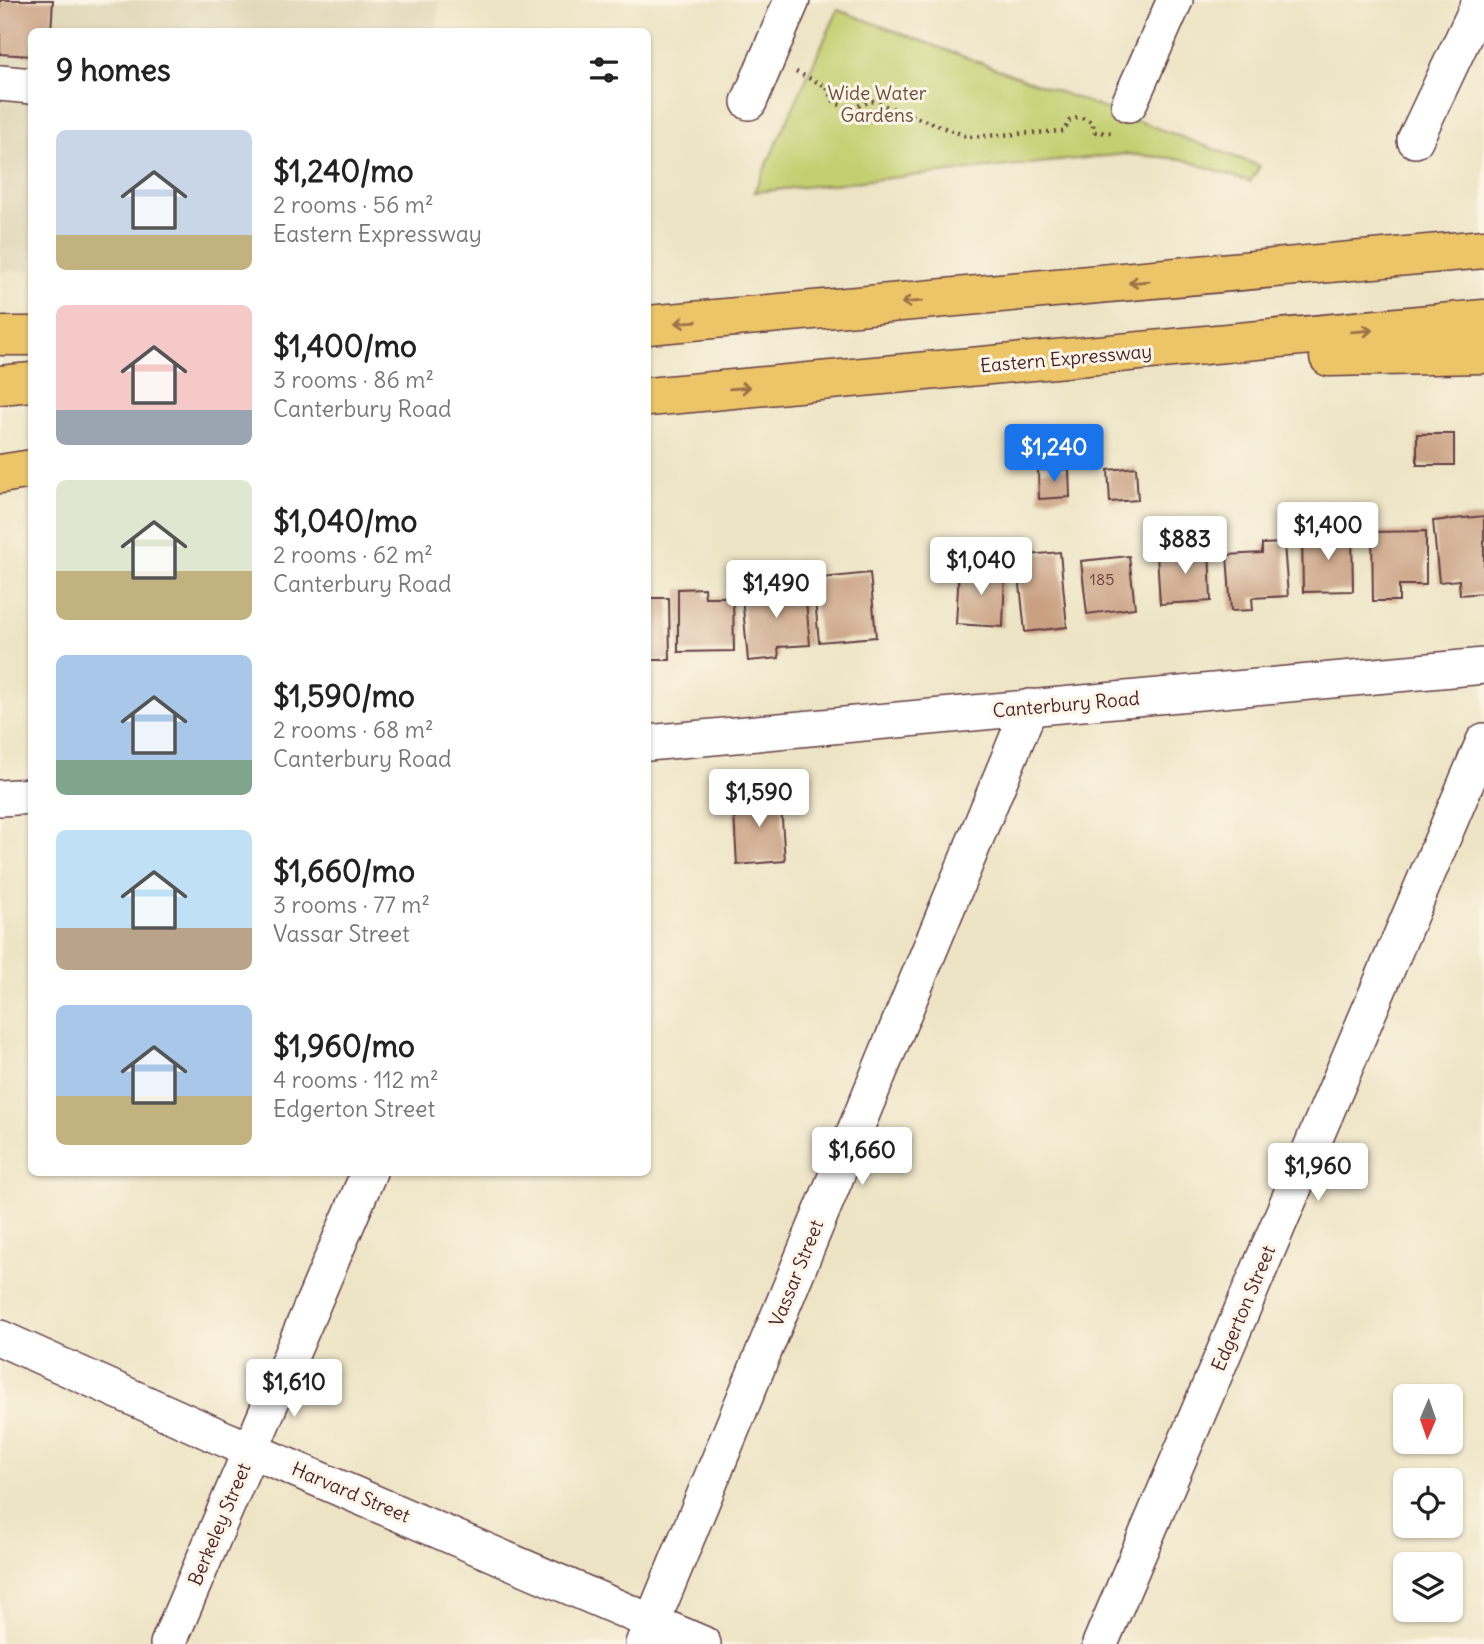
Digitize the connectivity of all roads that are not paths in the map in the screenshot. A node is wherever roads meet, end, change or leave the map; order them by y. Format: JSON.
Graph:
{"nodes":[{"id":1,"x":792,"y":0,"type":"edge"},
{"id":2,"x":1175,"y":0,"type":"edge"},
{"id":3,"x":1481,"y":0,"type":"edge"},
{"id":4,"x":0,"y":83,"type":"edge"},
{"id":5,"x":28,"y":86,"type":"edge"},
{"id":6,"x":749,"y":102,"type":"dead end"},
{"id":7,"x":1129,"y":104,"type":"road end"},
{"id":8,"x":1415,"y":140,"type":"dead end"},
{"id":9,"x":1484,"y":227,"type":"edge"},
{"id":10,"x":1484,"y":250,"type":"edge"},
{"id":11,"x":1207,"y":276,"type":"junction"},
{"id":12,"x":1484,"y":319,"type":"edge"},
{"id":13,"x":651,"y":326,"type":"edge"},
{"id":14,"x":28,"y":336,"type":"edge"},
{"id":15,"x":0,"y":337,"type":"edge"},
{"id":16,"x":1484,"y":354,"type":"edge"},
{"id":17,"x":1026,"y":362,"type":"junction"},
{"id":18,"x":28,"y":382,"type":"edge"},
{"id":19,"x":0,"y":385,"type":"edge"},
{"id":20,"x":651,"y":397,"type":"edge"},
{"id":21,"x":28,"y":454,"type":"edge"},
{"id":22,"x":0,"y":457,"type":"edge"},
{"id":23,"x":28,"y":470,"type":"edge"},
{"id":24,"x":0,"y":474,"type":"edge"},
{"id":25,"x":1484,"y":666,"type":"edge"},
{"id":26,"x":1030,"y":708,"type":"junction"},
{"id":27,"x":1484,"y":741,"type":"edge"},
{"id":28,"x":651,"y":743,"type":"edge"},
{"id":29,"x":28,"y":796,"type":"edge"},
{"id":30,"x":0,"y":798,"type":"edge"},
{"id":31,"x":367,"y":1176,"type":"edge"},
{"id":32,"x":0,"y":1338,"type":"edge"},
{"id":33,"x":251,"y":1450,"type":"junction"},
{"id":34,"x":648,"y":1633,"type":"edge"},
{"id":35,"x":168,"y":1644,"type":"edge"},
{"id":36,"x":703,"y":1644,"type":"edge"},
{"id":37,"x":1100,"y":1644,"type":"edge"}],
"edges":[{"from":1,"to":6,"type":"street"},
{"from":2,"to":7,"type":"street"},
{"from":3,"to":8,"type":"street"},
{"from":4,"to":5,"type":"street"},
{"from":9,"to":11,"type":"highway"},
{"from":10,"to":11,"type":"highway"},
{"from":11,"to":13,"type":"highway","one_way":true},
{"from":17,"to":12,"type":"highway","name":"Eastern Expressway","one_way":true},
{"from":14,"to":15,"type":"highway"},
{"from":16,"to":17,"type":"highway"},
{"from":20,"to":17,"type":"highway","name":"Eastern Expressway","one_way":true},
{"from":18,"to":19,"type":"highway"},
{"from":21,"to":22,"type":"highway"},
{"from":23,"to":24,"type":"highway"},
{"from":25,"to":26,"type":"street","name":"Canterbury Road"},
{"from":26,"to":28,"type":"street","name":"Canterbury Road"},
{"from":26,"to":34,"type":"street","name":"Vassar Street"},
{"from":27,"to":37,"type":"street","name":"Edgerton Street"},
{"from":29,"to":30,"type":"street"},
{"from":31,"to":33,"type":"street","name":"Berkeley Street"},
{"from":32,"to":33,"type":"street","name":"Harvard Street"},
{"from":33,"to":34,"type":"street","name":"Harvard Street"},
{"from":33,"to":35,"type":"street","name":"Berkeley Street"},
{"from":34,"to":36,"type":"street","name":"Harvard Street"}]}
